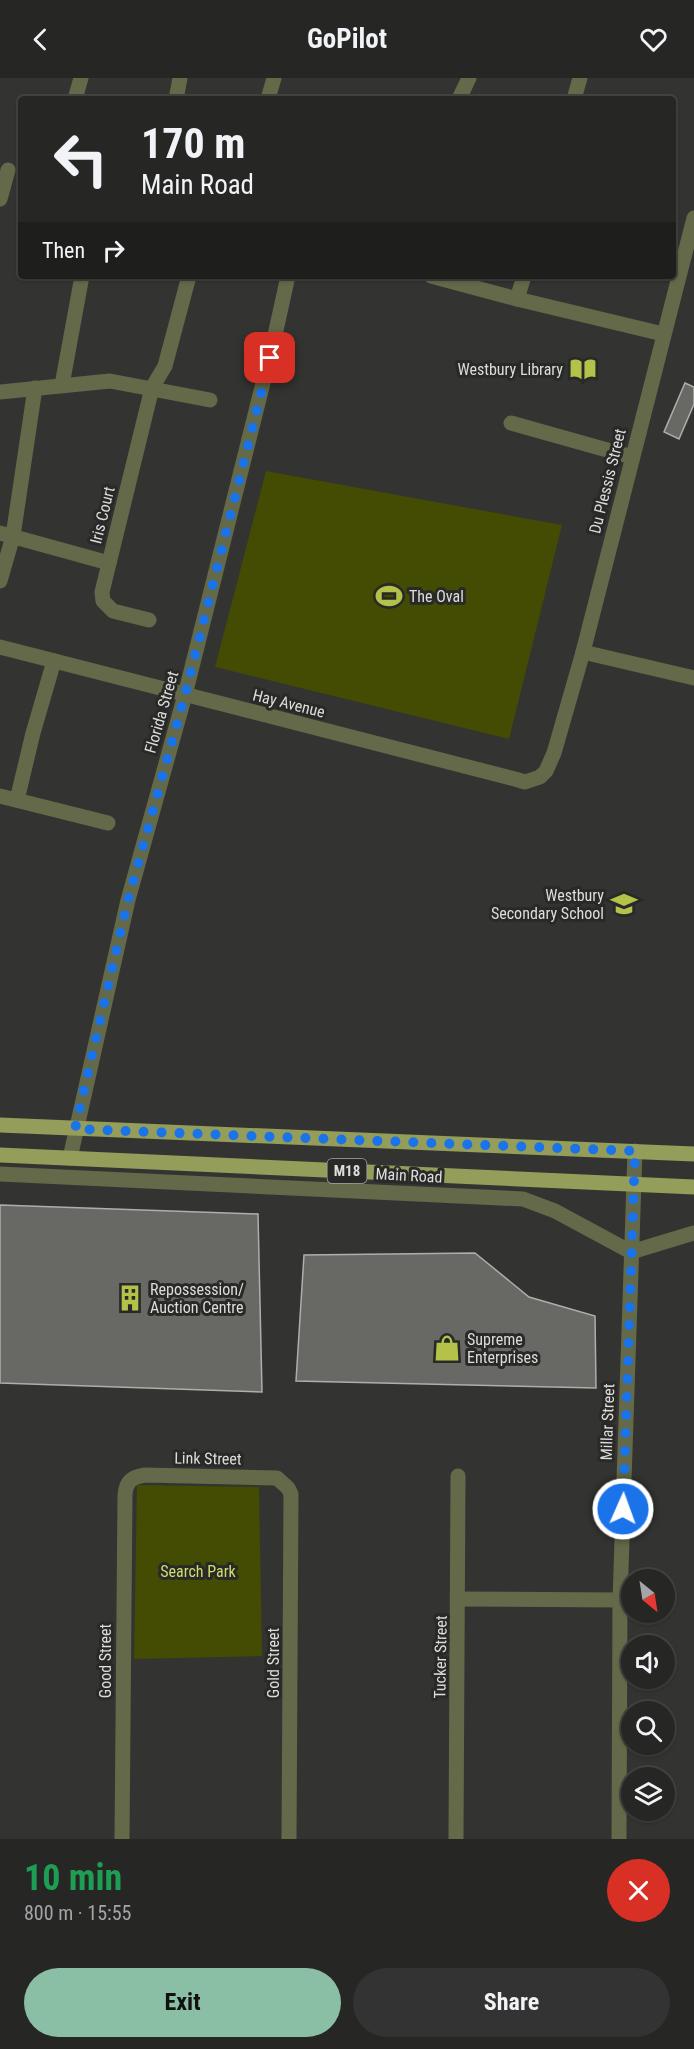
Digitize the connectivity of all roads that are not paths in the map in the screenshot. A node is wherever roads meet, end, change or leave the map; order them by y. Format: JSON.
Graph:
{"nodes":[{"id":1,"x":81,"y":78,"type":"edge"},
{"id":2,"x":180,"y":78,"type":"edge"},
{"id":3,"x":274,"y":78,"type":"edge"},
{"id":4,"x":470,"y":78,"type":"edge"},
{"id":5,"x":580,"y":78,"type":"edge"},
{"id":6,"x":76,"y":96,"type":"edge"},
{"id":7,"x":177,"y":96,"type":"edge"},
{"id":8,"x":269,"y":96,"type":"edge"},
{"id":9,"x":461,"y":96,"type":"edge"},
{"id":10,"x":575,"y":96,"type":"edge"},
{"id":11,"x":10,"y":170,"type":"edge"},
{"id":12,"x":0,"y":199,"type":"edge"},
{"id":13,"x":694,"y":218,"type":"edge"},
{"id":14,"x":81,"y":279,"type":"edge"},
{"id":15,"x":188,"y":279,"type":"edge"},
{"id":16,"x":287,"y":279,"type":"edge"},
{"id":17,"x":442,"y":279,"type":"edge"},
{"id":18,"x":523,"y":279,"type":"edge"},
{"id":19,"x":517,"y":299,"type":"junction"},
{"id":20,"x":663,"y":334,"type":"junction"},
{"id":21,"x":62,"y":385,"type":"junction"},
{"id":22,"x":36,"y":388,"type":"junction"},
{"id":23,"x":152,"y":388,"type":"junction"},
{"id":24,"x":0,"y":392,"type":"edge"},
{"id":25,"x":210,"y":400,"type":"dead end"},
{"id":26,"x":511,"y":423,"type":"dead end"},
{"id":27,"x":632,"y":457,"type":"junction"},
{"id":28,"x":7,"y":535,"type":"edge"},
{"id":29,"x":109,"y":563,"type":"junction"},
{"id":30,"x":0,"y":581,"type":"edge"},
{"id":31,"x":149,"y":620,"type":"dead end"},
{"id":32,"x":0,"y":647,"type":"edge"},
{"id":33,"x":583,"y":652,"type":"junction"},
{"id":34,"x":54,"y":661,"type":"junction"},
{"id":35,"x":694,"y":678,"type":"edge"},
{"id":36,"x":185,"y":695,"type":"junction"},
{"id":37,"x":555,"y":753,"type":"joint"},
{"id":38,"x":0,"y":796,"type":"edge"},
{"id":39,"x":17,"y":800,"type":"junction"},
{"id":40,"x":108,"y":823,"type":"dead end"},
{"id":41,"x":0,"y":1125,"type":"edge"},
{"id":42,"x":75,"y":1129,"type":"junction"},
{"id":43,"x":635,"y":1151,"type":"junction"},
{"id":44,"x":694,"y":1154,"type":"edge"},
{"id":45,"x":0,"y":1155,"type":"edge"},
{"id":46,"x":70,"y":1158,"type":"junction"},
{"id":47,"x":0,"y":1174,"type":"edge"},
{"id":48,"x":634,"y":1184,"type":"junction"},
{"id":49,"x":694,"y":1187,"type":"edge"},
{"id":50,"x":694,"y":1233,"type":"edge"},
{"id":51,"x":631,"y":1252,"type":"junction"},
{"id":52,"x":458,"y":1476,"type":"dead end"},
{"id":53,"x":127,"y":1484,"type":"joint"},
{"id":54,"x":288,"y":1488,"type":"joint"},
{"id":55,"x":459,"y":1599,"type":"junction"},
{"id":56,"x":620,"y":1600,"type":"junction"},
{"id":57,"x":122,"y":1839,"type":"edge"},
{"id":58,"x":289,"y":1839,"type":"edge"},
{"id":59,"x":456,"y":1839,"type":"edge"},
{"id":60,"x":619,"y":1839,"type":"edge"}],
"edges":[{"from":1,"to":6,"type":"street"},
{"from":2,"to":7,"type":"street"},
{"from":3,"to":8,"type":"street"},
{"from":4,"to":9,"type":"street"},
{"from":5,"to":10,"type":"street"},
{"from":11,"to":12,"type":"street"},
{"from":13,"to":20,"type":"street","name":"Du Plessis Street"},
{"from":14,"to":21,"type":"street"},
{"from":15,"to":23,"type":"street","name":"Iris Court"},
{"from":16,"to":36,"type":"street","name":"Florida Street"},
{"from":17,"to":19,"type":"street"},
{"from":18,"to":19,"type":"street"},
{"from":19,"to":20,"type":"street"},
{"from":20,"to":27,"type":"street","name":"Du Plessis Street"},
{"from":21,"to":22,"type":"street"},
{"from":21,"to":23,"type":"street"},
{"from":22,"to":24,"type":"street"},
{"from":22,"to":28,"type":"street"},
{"from":23,"to":25,"type":"street"},
{"from":23,"to":29,"type":"street","name":"Iris Court"},
{"from":26,"to":27,"type":"street"},
{"from":27,"to":33,"type":"street","name":"Du Plessis Street"},
{"from":28,"to":29,"type":"street"},
{"from":28,"to":30,"type":"street"},
{"from":29,"to":31,"type":"street","name":"Iris Court"},
{"from":32,"to":34,"type":"street","name":"Hay Avenue"},
{"from":33,"to":35,"type":"street"},
{"from":33,"to":37,"type":"street","name":"Du Plessis Street"},
{"from":34,"to":36,"type":"street","name":"Hay Avenue"},
{"from":34,"to":39,"type":"street"},
{"from":36,"to":37,"type":"street","name":"Hay Avenue"},
{"from":36,"to":42,"type":"street","name":"Florida Street"},
{"from":38,"to":39,"type":"street"},
{"from":39,"to":40,"type":"street"},
{"from":41,"to":42,"type":"main road","name":"Main Road","number":"M18"},
{"from":42,"to":43,"type":"main road","name":"Main Road","number":"M18"},
{"from":42,"to":46,"type":"street","name":"Florida Street"},
{"from":43,"to":44,"type":"main road","name":"Main Road","number":"M18"},
{"from":43,"to":48,"type":"street","name":"Millar Street"},
{"from":45,"to":46,"type":"main road","name":"Main Road","number":"M18"},
{"from":46,"to":48,"type":"main road","name":"Main Road","number":"M18"},
{"from":47,"to":51,"type":"street","name":"Main Road"},
{"from":48,"to":49,"type":"main road","name":"Main Road","number":"M18"},
{"from":48,"to":51,"type":"street","name":"Millar Street"},
{"from":50,"to":51,"type":"street"},
{"from":51,"to":56,"type":"street","name":"Millar Street"},
{"from":52,"to":55,"type":"street","name":"Tucker Street"},
{"from":53,"to":54,"type":"street","name":"Link Street"},
{"from":53,"to":57,"type":"street","name":"Good Street"},
{"from":54,"to":58,"type":"street","name":"Gold Street"},
{"from":55,"to":56,"type":"street"},
{"from":55,"to":59,"type":"street","name":"Tucker Street"},
{"from":56,"to":60,"type":"street","name":"Millar Street"}]}
